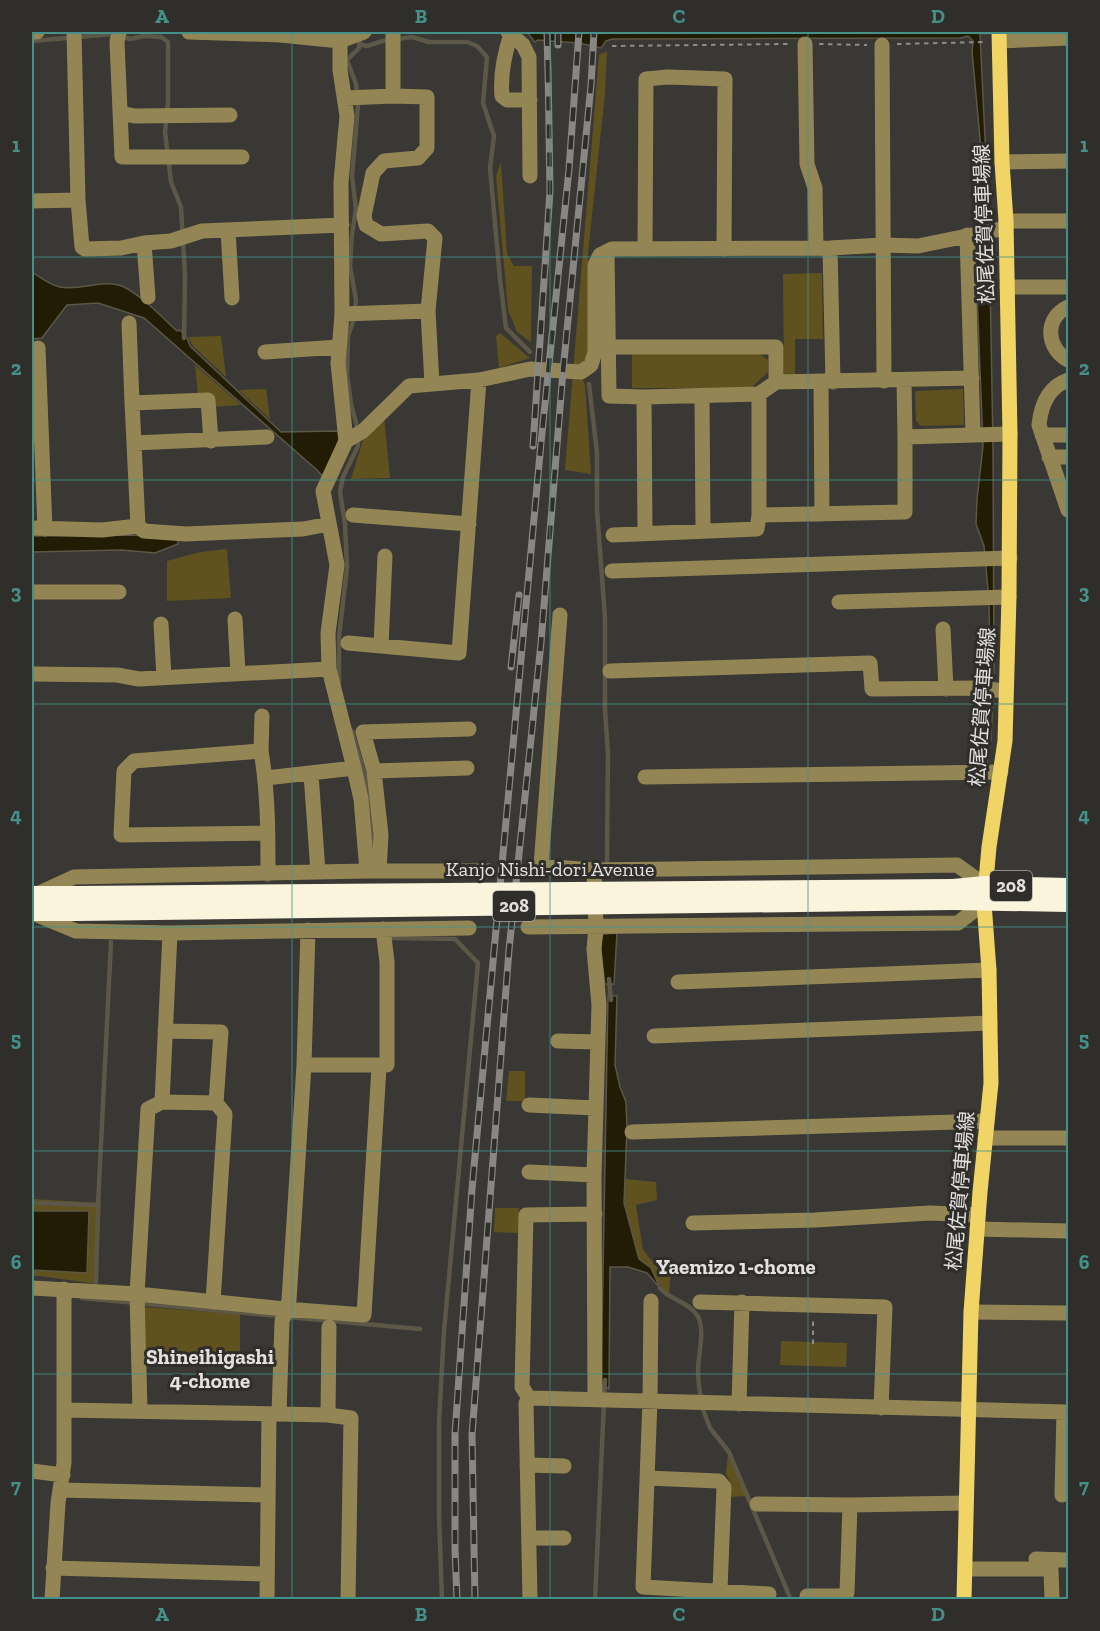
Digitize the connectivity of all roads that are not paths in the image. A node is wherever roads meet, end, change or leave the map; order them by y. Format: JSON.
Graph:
{"nodes":[{"id":1,"x":32,"y":32,"type":"edge"},
{"id":2,"x":37,"y":32,"type":"edge"},
{"id":3,"x":189,"y":32,"type":"edge"},
{"id":4,"x":226,"y":32,"type":"edge"},
{"id":5,"x":510,"y":33,"type":"edge"},
{"id":6,"x":309,"y":34,"type":"edge"},
{"id":7,"x":355,"y":35,"type":"edge"},
{"id":8,"x":74,"y":36,"type":"edge"},
{"id":9,"x":999,"y":36,"type":"edge"},
{"id":10,"x":118,"y":37,"type":"edge"},
{"id":11,"x":393,"y":38,"type":"edge"},
{"id":12,"x":1068,"y":38,"type":"edge"},
{"id":13,"x":806,"y":44,"type":"dead end"},
{"id":14,"x":882,"y":45,"type":"dead end"},
{"id":15,"x":393,"y":96,"type":"junction"},
{"id":16,"x":353,"y":97,"type":"junction"},
{"id":17,"x":530,"y":100,"type":"junction"},
{"id":18,"x":120,"y":113,"type":"junction"},
{"id":19,"x":230,"y":115,"type":"dead end"},
{"id":20,"x":242,"y":157,"type":"dead end"},
{"id":21,"x":1068,"y":161,"type":"edge"},
{"id":22,"x":1002,"y":162,"type":"junction"},
{"id":23,"x":530,"y":176,"type":"dead end"},
{"id":24,"x":78,"y":200,"type":"junction"},
{"id":25,"x":32,"y":201,"type":"edge"},
{"id":26,"x":351,"y":219,"type":"junction"},
{"id":27,"x":1068,"y":221,"type":"edge"},
{"id":28,"x":1001,"y":227,"type":"junction"},
{"id":29,"x":228,"y":230,"type":"junction"},
{"id":30,"x":970,"y":235,"type":"junction"},
{"id":31,"x":144,"y":243,"type":"junction"},
{"id":32,"x":883,"y":244,"type":"junction"},
{"id":33,"x":645,"y":248,"type":"junction"},
{"id":34,"x":823,"y":248,"type":"junction"},
{"id":35,"x":724,"y":249,"type":"junction"},
{"id":36,"x":608,"y":252,"type":"junction"},
{"id":37,"x":1007,"y":286,"type":"junction"},
{"id":38,"x":1068,"y":287,"type":"edge"},
{"id":39,"x":148,"y":297,"type":"dead end"},
{"id":40,"x":232,"y":298,"type":"dead end"},
{"id":41,"x":1068,"y":307,"type":"edge"},
{"id":42,"x":428,"y":311,"type":"junction"},
{"id":43,"x":350,"y":313,"type":"junction"},
{"id":44,"x":1052,"y":322,"type":"junction"},
{"id":45,"x":1068,"y":322,"type":"edge"},
{"id":46,"x":129,"y":323,"type":"dead end"},
{"id":47,"x":339,"y":347,"type":"junction"},
{"id":48,"x":608,"y":347,"type":"junction"},
{"id":49,"x":38,"y":348,"type":"dead end"},
{"id":50,"x":265,"y":352,"type":"dead end"},
{"id":51,"x":1068,"y":360,"type":"edge"},
{"id":52,"x":972,"y":378,"type":"junction"},
{"id":53,"x":479,"y":380,"type":"junction"},
{"id":54,"x":904,"y":380,"type":"junction"},
{"id":55,"x":884,"y":381,"type":"junction"},
{"id":56,"x":1068,"y":381,"type":"edge"},
{"id":57,"x":776,"y":382,"type":"junction"},
{"id":58,"x":827,"y":382,"type":"junction"},
{"id":59,"x":432,"y":384,"type":"junction"},
{"id":60,"x":759,"y":394,"type":"junction"},
{"id":61,"x":702,"y":396,"type":"junction"},
{"id":62,"x":644,"y":397,"type":"junction"},
{"id":63,"x":132,"y":403,"type":"junction"},
{"id":64,"x":1003,"y":434,"type":"junction"},
{"id":65,"x":977,"y":435,"type":"junction"},
{"id":66,"x":1042,"y":435,"type":"junction"},
{"id":67,"x":1068,"y":435,"type":"edge"},
{"id":68,"x":354,"y":436,"type":"junction"},
{"id":69,"x":267,"y":437,"type":"dead end"},
{"id":70,"x":905,"y":437,"type":"junction"},
{"id":71,"x":211,"y":441,"type":"junction"},
{"id":72,"x":134,"y":443,"type":"junction"},
{"id":73,"x":1049,"y":457,"type":"junction"},
{"id":74,"x":1068,"y":457,"type":"edge"},
{"id":75,"x":1063,"y":479,"type":"edge"},
{"id":76,"x":1068,"y":509,"type":"edge"},
{"id":77,"x":822,"y":514,"type":"junction"},
{"id":78,"x":353,"y":515,"type":"dead end"},
{"id":79,"x":759,"y":515,"type":"junction"},
{"id":80,"x":469,"y":524,"type":"junction"},
{"id":81,"x":138,"y":526,"type":"junction"},
{"id":82,"x":38,"y":528,"type":"edge"},
{"id":83,"x":330,"y":528,"type":"junction"},
{"id":84,"x":703,"y":531,"type":"junction"},
{"id":85,"x":645,"y":533,"type":"junction"},
{"id":86,"x":613,"y":535,"type":"dead end"},
{"id":87,"x":385,"y":556,"type":"dead end"},
{"id":88,"x":995,"y":558,"type":"junction"},
{"id":89,"x":612,"y":572,"type":"dead end"},
{"id":90,"x":32,"y":592,"type":"edge"},
{"id":91,"x":119,"y":592,"type":"dead end"},
{"id":92,"x":997,"y":597,"type":"junction"},
{"id":93,"x":839,"y":602,"type":"dead end"},
{"id":94,"x":560,"y":615,"type":"dead end"},
{"id":95,"x":236,"y":619,"type":"dead end"},
{"id":96,"x":161,"y":624,"type":"dead end"},
{"id":97,"x":943,"y":629,"type":"dead end"},
{"id":98,"x":348,"y":644,"type":"dead end"},
{"id":99,"x":381,"y":646,"type":"junction"},
{"id":100,"x":329,"y":669,"type":"junction"},
{"id":101,"x":610,"y":671,"type":"dead end"},
{"id":102,"x":32,"y":674,"type":"edge"},
{"id":103,"x":238,"y":674,"type":"junction"},
{"id":104,"x":164,"y":678,"type":"junction"},
{"id":105,"x":946,"y":689,"type":"junction"},
{"id":106,"x":996,"y":690,"type":"junction"},
{"id":107,"x":262,"y":716,"type":"dead end"},
{"id":108,"x":469,"y":729,"type":"dead end"},
{"id":109,"x":261,"y":752,"type":"junction"},
{"id":110,"x":354,"y":768,"type":"junction"},
{"id":111,"x":467,"y":768,"type":"dead end"},
{"id":112,"x":374,"y":771,"type":"junction"},
{"id":113,"x":1001,"y":772,"type":"junction"},
{"id":114,"x":311,"y":774,"type":"junction"},
{"id":115,"x":645,"y":777,"type":"dead end"},
{"id":116,"x":266,"y":778,"type":"junction"},
{"id":117,"x":268,"y":832,"type":"junction"},
{"id":118,"x":594,"y":870,"type":"junction"},
{"id":119,"x":373,"y":871,"type":"junction"},
{"id":120,"x":489,"y":871,"type":"dead end"},
{"id":121,"x":318,"y":872,"type":"junction"},
{"id":122,"x":268,"y":873,"type":"junction"},
{"id":123,"x":1068,"y":887,"type":"edge"},
{"id":124,"x":985,"y":894,"type":"junction"},
{"id":125,"x":1068,"y":903,"type":"edge"},
{"id":126,"x":32,"y":904,"type":"edge"},
{"id":127,"x":528,"y":927,"type":"dead end"},
{"id":128,"x":596,"y":927,"type":"junction"},
{"id":129,"x":469,"y":928,"type":"dead end"},
{"id":130,"x":383,"y":929,"type":"junction"},
{"id":131,"x":308,"y":930,"type":"junction"},
{"id":132,"x":170,"y":933,"type":"junction"},
{"id":133,"x":989,"y":970,"type":"junction"},
{"id":134,"x":678,"y":982,"type":"dead end"},
{"id":135,"x":990,"y":1023,"type":"junction"},
{"id":136,"x":165,"y":1031,"type":"junction"},
{"id":137,"x":654,"y":1036,"type":"dead end"},
{"id":138,"x":558,"y":1041,"type":"dead end"},
{"id":139,"x":598,"y":1042,"type":"junction"},
{"id":140,"x":304,"y":1065,"type":"junction"},
{"id":141,"x":379,"y":1067,"type":"junction"},
{"id":142,"x":162,"y":1101,"type":"junction"},
{"id":143,"x":216,"y":1102,"type":"junction"},
{"id":144,"x":529,"y":1104,"type":"dead end"},
{"id":145,"x":596,"y":1108,"type":"junction"},
{"id":146,"x":987,"y":1121,"type":"junction"},
{"id":147,"x":632,"y":1132,"type":"dead end"},
{"id":148,"x":985,"y":1138,"type":"junction"},
{"id":149,"x":1068,"y":1138,"type":"edge"},
{"id":150,"x":529,"y":1172,"type":"dead end"},
{"id":151,"x":594,"y":1175,"type":"junction"},
{"id":152,"x":594,"y":1214,"type":"junction"},
{"id":153,"x":977,"y":1222,"type":"junction"},
{"id":154,"x":693,"y":1223,"type":"dead end"},
{"id":155,"x":1068,"y":1231,"type":"edge"},
{"id":156,"x":32,"y":1288,"type":"edge"},
{"id":157,"x":64,"y":1296,"type":"junction"},
{"id":158,"x":651,"y":1301,"type":"dead end"},
{"id":159,"x":138,"y":1302,"type":"junction"},
{"id":160,"x":213,"y":1302,"type":"junction"},
{"id":161,"x":700,"y":1302,"type":"dead end"},
{"id":162,"x":742,"y":1302,"type":"junction"},
{"id":163,"x":971,"y":1311,"type":"junction"},
{"id":164,"x":1068,"y":1313,"type":"edge"},
{"id":165,"x":283,"y":1315,"type":"junction"},
{"id":166,"x":329,"y":1327,"type":"dead end"},
{"id":167,"x":529,"y":1398,"type":"junction"},
{"id":168,"x":595,"y":1399,"type":"junction"},
{"id":169,"x":650,"y":1400,"type":"junction"},
{"id":170,"x":740,"y":1404,"type":"junction"},
{"id":171,"x":881,"y":1408,"type":"junction"},
{"id":172,"x":64,"y":1410,"type":"junction"},
{"id":173,"x":140,"y":1410,"type":"junction"},
{"id":174,"x":969,"y":1410,"type":"junction"},
{"id":175,"x":1066,"y":1412,"type":"edge"},
{"id":176,"x":274,"y":1414,"type":"junction"},
{"id":177,"x":328,"y":1415,"type":"junction"},
{"id":178,"x":527,"y":1465,"type":"junction"},
{"id":179,"x":564,"y":1466,"type":"dead end"},
{"id":180,"x":32,"y":1471,"type":"edge"},
{"id":181,"x":647,"y":1478,"type":"junction"},
{"id":182,"x":61,"y":1482,"type":"junction"},
{"id":183,"x":268,"y":1495,"type":"junction"},
{"id":184,"x":1062,"y":1495,"type":"dead end"},
{"id":185,"x":966,"y":1503,"type":"junction"},
{"id":186,"x":758,"y":1504,"type":"dead end"},
{"id":187,"x":850,"y":1505,"type":"junction"},
{"id":188,"x":529,"y":1538,"type":"junction"},
{"id":189,"x":564,"y":1538,"type":"dead end"},
{"id":190,"x":1068,"y":1560,"type":"edge"},
{"id":191,"x":965,"y":1564,"type":"junction"},
{"id":192,"x":53,"y":1568,"type":"junction"},
{"id":193,"x":267,"y":1574,"type":"junction"},
{"id":194,"x":720,"y":1590,"type":"junction"},
{"id":195,"x":769,"y":1594,"type":"dead end"},
{"id":196,"x":807,"y":1596,"type":"dead end"},
{"id":197,"x":52,"y":1599,"type":"edge"},
{"id":198,"x":267,"y":1599,"type":"edge"},
{"id":199,"x":348,"y":1599,"type":"edge"},
{"id":200,"x":530,"y":1599,"type":"edge"},
{"id":201,"x":964,"y":1599,"type":"edge"},
{"id":202,"x":1052,"y":1599,"type":"edge"}],
"edges":[{"from":1,"to":2,"type":"street"},
{"from":3,"to":4,"type":"street"},
{"from":4,"to":6,"type":"street"},
{"from":5,"to":17,"type":"street"},
{"from":5,"to":17,"type":"street"},
{"from":6,"to":7,"type":"street"},
{"from":7,"to":16,"type":"street"},
{"from":8,"to":24,"type":"street"},
{"from":9,"to":12,"type":"street"},
{"from":9,"to":22,"type":"main road","name":"松尾佐賀停車場線"},
{"from":10,"to":18,"type":"street"},
{"from":11,"to":15,"type":"street"},
{"from":13,"to":34,"type":"street"},
{"from":14,"to":32,"type":"street"},
{"from":15,"to":16,"type":"street"},
{"from":15,"to":26,"type":"street"},
{"from":16,"to":26,"type":"street"},
{"from":17,"to":23,"type":"street"},
{"from":18,"to":19,"type":"street"},
{"from":18,"to":20,"type":"street"},
{"from":21,"to":22,"type":"street"},
{"from":22,"to":28,"type":"main road","name":"松尾佐賀停車場線"},
{"from":24,"to":25,"type":"street"},
{"from":24,"to":31,"type":"street"},
{"from":26,"to":29,"type":"street"},
{"from":26,"to":42,"type":"street"},
{"from":26,"to":43,"type":"street"},
{"from":27,"to":28,"type":"street"},
{"from":28,"to":30,"type":"street"},
{"from":28,"to":37,"type":"main road","name":"松尾佐賀停車場線"},
{"from":29,"to":31,"type":"street"},
{"from":29,"to":40,"type":"street"},
{"from":30,"to":32,"type":"street"},
{"from":30,"to":52,"type":"street"},
{"from":31,"to":39,"type":"street"},
{"from":32,"to":34,"type":"street"},
{"from":32,"to":55,"type":"street"},
{"from":33,"to":35,"type":"street"},
{"from":33,"to":35,"type":"street"},
{"from":33,"to":36,"type":"street"},
{"from":34,"to":35,"type":"street"},
{"from":34,"to":58,"type":"street"},
{"from":36,"to":48,"type":"street"},
{"from":36,"to":53,"type":"street"},
{"from":37,"to":38,"type":"street"},
{"from":37,"to":64,"type":"main road","name":"松尾佐賀停車場線"},
{"from":41,"to":44,"type":"street"},
{"from":42,"to":43,"type":"street"},
{"from":42,"to":59,"type":"street"},
{"from":43,"to":47,"type":"street"},
{"from":44,"to":45,"type":"street"},
{"from":44,"to":51,"type":"street"},
{"from":46,"to":63,"type":"street"},
{"from":47,"to":50,"type":"street"},
{"from":47,"to":68,"type":"street"},
{"from":48,"to":57,"type":"street"},
{"from":48,"to":62,"type":"street"},
{"from":49,"to":82,"type":"street"},
{"from":52,"to":54,"type":"street"},
{"from":52,"to":65,"type":"street"},
{"from":53,"to":59,"type":"street"},
{"from":53,"to":80,"type":"street"},
{"from":54,"to":55,"type":"street"},
{"from":54,"to":70,"type":"street"},
{"from":55,"to":58,"type":"street"},
{"from":56,"to":66,"type":"street"},
{"from":57,"to":58,"type":"street"},
{"from":57,"to":60,"type":"street"},
{"from":58,"to":77,"type":"street"},
{"from":59,"to":68,"type":"street"},
{"from":60,"to":61,"type":"street"},
{"from":60,"to":79,"type":"street"},
{"from":61,"to":62,"type":"street"},
{"from":61,"to":84,"type":"street"},
{"from":62,"to":85,"type":"street"},
{"from":63,"to":71,"type":"street"},
{"from":63,"to":72,"type":"street"},
{"from":64,"to":65,"type":"street"},
{"from":64,"to":88,"type":"main road","name":"松尾佐賀停車場線"},
{"from":65,"to":70,"type":"street"},
{"from":66,"to":67,"type":"street"},
{"from":66,"to":73,"type":"street"},
{"from":68,"to":83,"type":"street"},
{"from":69,"to":71,"type":"street"},
{"from":70,"to":77,"type":"street"},
{"from":71,"to":72,"type":"street"},
{"from":72,"to":81,"type":"street"},
{"from":73,"to":74,"type":"street"},
{"from":73,"to":75,"type":"street"},
{"from":75,"to":76,"type":"street"},
{"from":77,"to":79,"type":"street"},
{"from":78,"to":80,"type":"street"},
{"from":79,"to":84,"type":"street"},
{"from":80,"to":99,"type":"street"},
{"from":81,"to":82,"type":"street"},
{"from":81,"to":83,"type":"street"},
{"from":83,"to":100,"type":"street"},
{"from":84,"to":85,"type":"street"},
{"from":85,"to":86,"type":"street"},
{"from":87,"to":99,"type":"street"},
{"from":88,"to":89,"type":"street"},
{"from":88,"to":92,"type":"main road","name":"松尾佐賀停車場線"},
{"from":90,"to":91,"type":"street"},
{"from":92,"to":93,"type":"street"},
{"from":92,"to":106,"type":"main road","name":"松尾佐賀停車場線"},
{"from":94,"to":118,"type":"street"},
{"from":95,"to":103,"type":"street"},
{"from":96,"to":104,"type":"street"},
{"from":97,"to":105,"type":"street"},
{"from":98,"to":99,"type":"street"},
{"from":100,"to":103,"type":"street"},
{"from":100,"to":110,"type":"street"},
{"from":101,"to":105,"type":"street"},
{"from":102,"to":104,"type":"street"},
{"from":103,"to":104,"type":"street"},
{"from":105,"to":106,"type":"street"},
{"from":106,"to":113,"type":"main road","name":"松尾佐賀停車場線"},
{"from":107,"to":109,"type":"street"},
{"from":108,"to":112,"type":"street"},
{"from":109,"to":116,"type":"street"},
{"from":109,"to":117,"type":"street"},
{"from":110,"to":114,"type":"street"},
{"from":110,"to":119,"type":"street"},
{"from":111,"to":112,"type":"street"},
{"from":112,"to":119,"type":"street"},
{"from":113,"to":115,"type":"street"},
{"from":113,"to":124,"type":"main road","name":"松尾佐賀停車場線"},
{"from":114,"to":116,"type":"street"},
{"from":114,"to":121,"type":"street"},
{"from":116,"to":117,"type":"street"},
{"from":117,"to":122,"type":"street"},
{"from":118,"to":124,"type":"street"},
{"from":118,"to":128,"type":"street"},
{"from":119,"to":120,"type":"street"},
{"from":119,"to":121,"type":"street"},
{"from":121,"to":122,"type":"street"},
{"from":122,"to":126,"type":"street"},
{"from":123,"to":124,"type":"highway","name":"Kanjo Nishi-dori Avenue","number":"208"},
{"from":124,"to":125,"type":"highway","name":"Kanjo Nishi-dori Avenue","number":"208"},
{"from":124,"to":126,"type":"highway","name":"Kanjo Nishi-dori Avenue","number":"208","bridge":true},
{"from":124,"to":128,"type":"street"},
{"from":124,"to":133,"type":"main road","name":"松尾佐賀停車場線"},
{"from":126,"to":132,"type":"street"},
{"from":127,"to":128,"type":"street"},
{"from":128,"to":139,"type":"street"},
{"from":129,"to":130,"type":"street"},
{"from":130,"to":131,"type":"street"},
{"from":130,"to":141,"type":"street"},
{"from":131,"to":132,"type":"street"},
{"from":131,"to":140,"type":"street"},
{"from":132,"to":136,"type":"street"},
{"from":133,"to":134,"type":"street"},
{"from":133,"to":135,"type":"main road","name":"松尾佐賀停車場線"},
{"from":135,"to":137,"type":"street"},
{"from":135,"to":146,"type":"main road","name":"松尾佐賀停車場線"},
{"from":136,"to":142,"type":"street"},
{"from":136,"to":143,"type":"street"},
{"from":138,"to":139,"type":"street"},
{"from":139,"to":145,"type":"street"},
{"from":140,"to":141,"type":"street"},
{"from":140,"to":165,"type":"street"},
{"from":141,"to":165,"type":"street"},
{"from":142,"to":143,"type":"street"},
{"from":142,"to":159,"type":"street"},
{"from":143,"to":160,"type":"street"},
{"from":144,"to":145,"type":"street"},
{"from":145,"to":151,"type":"street"},
{"from":146,"to":147,"type":"street"},
{"from":146,"to":148,"type":"main road","name":"松尾佐賀停車場線"},
{"from":148,"to":149,"type":"street"},
{"from":148,"to":153,"type":"main road","name":"松尾佐賀停車場線"},
{"from":150,"to":151,"type":"street"},
{"from":151,"to":152,"type":"street"},
{"from":152,"to":167,"type":"street"},
{"from":152,"to":168,"type":"street"},
{"from":153,"to":154,"type":"street"},
{"from":153,"to":155,"type":"street"},
{"from":153,"to":163,"type":"main road","name":"松尾佐賀停車場線"},
{"from":156,"to":157,"type":"street"},
{"from":157,"to":159,"type":"street"},
{"from":157,"to":172,"type":"street"},
{"from":158,"to":169,"type":"street"},
{"from":159,"to":160,"type":"street"},
{"from":159,"to":173,"type":"street"},
{"from":160,"to":165,"type":"street"},
{"from":161,"to":162,"type":"street"},
{"from":162,"to":170,"type":"street"},
{"from":162,"to":171,"type":"street"},
{"from":163,"to":164,"type":"street"},
{"from":163,"to":174,"type":"main road","name":"松尾佐賀停車場線"},
{"from":165,"to":176,"type":"street"},
{"from":166,"to":177,"type":"street"},
{"from":167,"to":168,"type":"street"},
{"from":167,"to":178,"type":"street"},
{"from":168,"to":169,"type":"street"},
{"from":169,"to":170,"type":"street"},
{"from":169,"to":181,"type":"street"},
{"from":170,"to":171,"type":"street"},
{"from":171,"to":174,"type":"street"},
{"from":172,"to":173,"type":"street"},
{"from":172,"to":182,"type":"street"},
{"from":173,"to":176,"type":"street"},
{"from":174,"to":175,"type":"street"},
{"from":174,"to":185,"type":"main road","name":"松尾佐賀停車場線"},
{"from":175,"to":184,"type":"street"},
{"from":176,"to":177,"type":"street"},
{"from":176,"to":183,"type":"street"},
{"from":177,"to":199,"type":"street"},
{"from":178,"to":179,"type":"street"},
{"from":178,"to":188,"type":"street"},
{"from":180,"to":182,"type":"street"},
{"from":181,"to":194,"type":"street"},
{"from":181,"to":194,"type":"street"},
{"from":182,"to":183,"type":"street"},
{"from":182,"to":192,"type":"street"},
{"from":183,"to":193,"type":"street"},
{"from":185,"to":187,"type":"street"},
{"from":185,"to":191,"type":"main road","name":"松尾佐賀停車場線"},
{"from":186,"to":187,"type":"street"},
{"from":187,"to":196,"type":"street"},
{"from":188,"to":189,"type":"street"},
{"from":188,"to":200,"type":"street"},
{"from":190,"to":191,"type":"street"},
{"from":191,"to":201,"type":"main road","name":"松尾佐賀停車場線"},
{"from":191,"to":202,"type":"street"},
{"from":192,"to":193,"type":"street"},
{"from":192,"to":197,"type":"street"},
{"from":193,"to":198,"type":"street"},
{"from":194,"to":195,"type":"street"}]}
